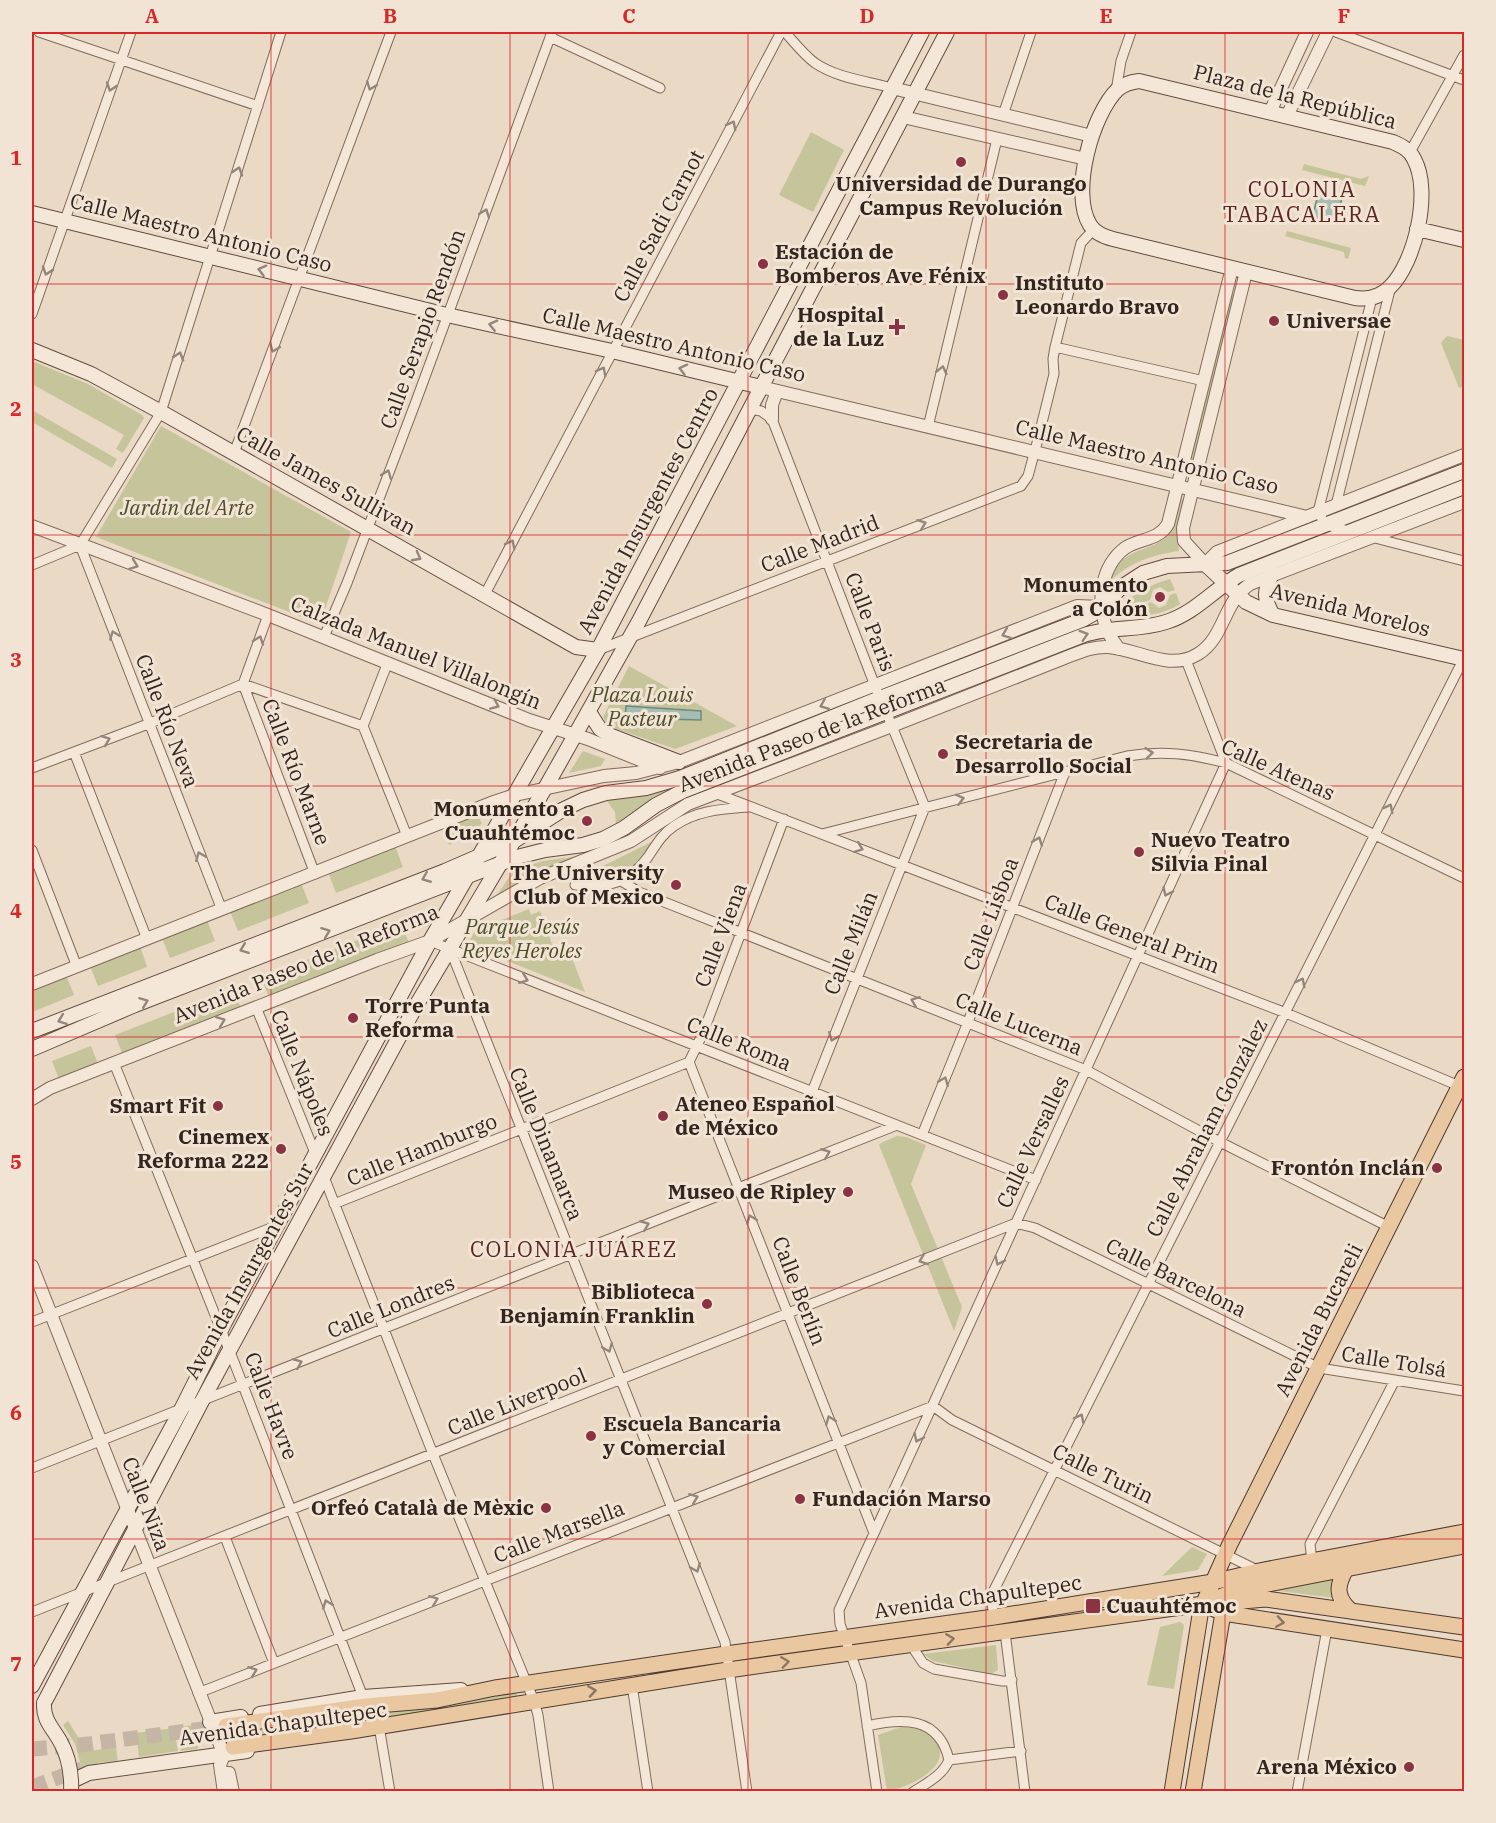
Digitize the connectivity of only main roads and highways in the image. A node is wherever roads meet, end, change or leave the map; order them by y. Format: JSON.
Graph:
{"nodes":[{"id":1,"x":922,"y":32,"type":"edge"},
{"id":2,"x":947,"y":32,"type":"edge"},
{"id":3,"x":32,"y":213,"type":"edge"},
{"id":4,"x":1417,"y":229,"type":"junction"},
{"id":5,"x":1464,"y":240,"type":"edge"},
{"id":6,"x":794,"y":278,"type":"junction"},
{"id":7,"x":813,"y":288,"type":"junction"},
{"id":8,"x":32,"y":350,"type":"edge"},
{"id":9,"x":740,"y":382,"type":"junction"},
{"id":10,"x":761,"y":387,"type":"junction"},
{"id":11,"x":1464,"y":471,"type":"edge"},
{"id":12,"x":1464,"y":487,"type":"edge"},
{"id":13,"x":1205,"y":564,"type":"junction"},
{"id":14,"x":1271,"y":576,"type":"road end"},
{"id":15,"x":1225,"y":583,"type":"junction"},
{"id":16,"x":1273,"y":615,"type":"junction"},
{"id":17,"x":598,"y":650,"type":"junction"},
{"id":18,"x":1464,"y":659,"type":"edge"},
{"id":19,"x":589,"y":712,"type":"junction"},
{"id":20,"x":679,"y":762,"type":"road end"},
{"id":21,"x":514,"y":841,"type":"junction"},
{"id":22,"x":480,"y":855,"type":"junction"},
{"id":23,"x":500,"y":864,"type":"junction"},
{"id":24,"x":467,"y":878,"type":"junction"},
{"id":25,"x":32,"y":1032,"type":"edge"},
{"id":26,"x":32,"y":1049,"type":"edge"},
{"id":27,"x":1463,"y":1084,"type":"edge"},
{"id":28,"x":1464,"y":1532,"type":"edge"},
{"id":29,"x":1464,"y":1546,"type":"edge"},
{"id":30,"x":1464,"y":1555,"type":"edge"},
{"id":31,"x":1344,"y":1573,"type":"junction"},
{"id":32,"x":1213,"y":1582,"type":"junction"},
{"id":33,"x":1203,"y":1604,"type":"junction"},
{"id":34,"x":1350,"y":1610,"type":"junction"},
{"id":35,"x":1223,"y":1613,"type":"junction"},
{"id":36,"x":1464,"y":1627,"type":"edge"},
{"id":37,"x":1464,"y":1650,"type":"edge"},
{"id":38,"x":32,"y":1686,"type":"edge"},
{"id":39,"x":495,"y":1688,"type":"junction"},
{"id":40,"x":500,"y":1706,"type":"junction"},
{"id":41,"x":210,"y":1722,"type":"tunnel mouth"},
{"id":42,"x":226,"y":1726,"type":"tunnel mouth"},
{"id":43,"x":225,"y":1760,"type":"junction"},
{"id":44,"x":72,"y":1786,"type":"edge"},
{"id":45,"x":1172,"y":1791,"type":"edge"},
{"id":46,"x":1193,"y":1791,"type":"edge"}],
"edges":[{"from":1,"to":6,"type":"main road","name":"Avenida Insurgentes Centro"},
{"from":2,"to":7,"type":"main road","name":"Avenida Insurgentes Centro"},
{"from":9,"to":3,"type":"main road","name":"Calle Maestro Antonio Caso","one_way":true},
{"from":4,"to":4,"type":"main road","name":"Plaza de la República"},
{"from":4,"to":5,"type":"main road"},
{"from":6,"to":7,"type":"main road"},
{"from":6,"to":9,"type":"main road","name":"Avenida Insurgentes Centro"},
{"from":7,"to":10,"type":"main road","name":"Avenida Insurgentes Centro"},
{"from":8,"to":17,"type":"main road","name":"Calle James Sullivan","one_way":true},
{"from":9,"to":10,"type":"main road","name":"Calle Maestro Antonio Caso"},
{"from":9,"to":17,"type":"main road","name":"Avenida Insurgentes Centro"},
{"from":10,"to":19,"type":"main road","name":"Avenida Insurgentes Centro"},
{"from":11,"to":13,"type":"main road","name":"Avenida Paseo de la Reforma"},
{"from":12,"to":15,"type":"main road","name":"Avenida Paseo de la Reforma"},
{"from":13,"to":15,"type":"main road","name":"Avenida Morelos"},
{"from":13,"to":21,"type":"main road","name":"Avenida Paseo de la Reforma","one_way":true},
{"from":14,"to":16,"type":"main road"},
{"from":15,"to":16,"type":"main road","name":"Avenida Morelos"},
{"from":23,"to":15,"type":"main road","name":"Avenida Paseo de la Reforma","one_way":true},
{"from":16,"to":18,"type":"main road","name":"Avenida Morelos"},
{"from":17,"to":22,"type":"main road","name":"Avenida Insurgentes Centro"},
{"from":19,"to":20,"type":"main road"},
{"from":19,"to":21,"type":"main road","name":"Avenida Insurgentes Centro"},
{"from":21,"to":22,"type":"main road","name":"Avenida Paseo de la Reforma"},
{"from":21,"to":23,"type":"main road","name":"Avenida Insurgentes Centro"},
{"from":22,"to":24,"type":"main road","name":"Avenida Insurgentes Centro"},
{"from":22,"to":25,"type":"main road","name":"Avenida Paseo de la Reforma","one_way":true},
{"from":23,"to":24,"type":"main road","name":"Avenida Paseo de la Reforma"},
{"from":23,"to":44,"type":"main road","name":"Avenida Insurgentes Sur","bridge":true},
{"from":26,"to":24,"type":"main road","name":"Avenida Paseo de la Reforma","one_way":true},
{"from":24,"to":38,"type":"main road","name":"Avenida Insurgentes Sur"},
{"from":27,"to":32,"type":"main road","name":"Avenida Bucareli"},
{"from":28,"to":32,"type":"main road","name":"Avenida Chapultepec"},
{"from":29,"to":31,"type":"main road","name":"Avenida Chapultepec"},
{"from":30,"to":31,"type":"main road","name":"Avenida Chapultepec"},
{"from":31,"to":33,"type":"main road","name":"Avenida Chapultepec"},
{"from":31,"to":34,"type":"main road"},
{"from":32,"to":33,"type":"main road","name":"Avenida Bucareli"},
{"from":32,"to":39,"type":"main road","name":"Avenida Chapultepec"},
{"from":33,"to":34,"type":"main road"},
{"from":33,"to":35,"type":"main road"},
{"from":40,"to":33,"type":"main road","name":"Avenida Chapultepec","one_way":true},
{"from":33,"to":45,"type":"main road","name":"Avenida Bucareli"},
{"from":34,"to":36,"type":"main road"},
{"from":35,"to":37,"type":"main road","one_way":true},
{"from":35,"to":46,"type":"main road"},
{"from":39,"to":41,"type":"main road","name":"Avenida Chapultepec"},
{"from":39,"to":42,"type":"main road","name":"Avenida Chapultepec"},
{"from":40,"to":43,"type":"main road","name":"Avenida Chapultepec"},
{"from":40,"to":43,"type":"main road","name":"Avenida Chapultepec"},
{"from":43,"to":44,"type":"main road","name":"Avenida Chapultepec"}]}
